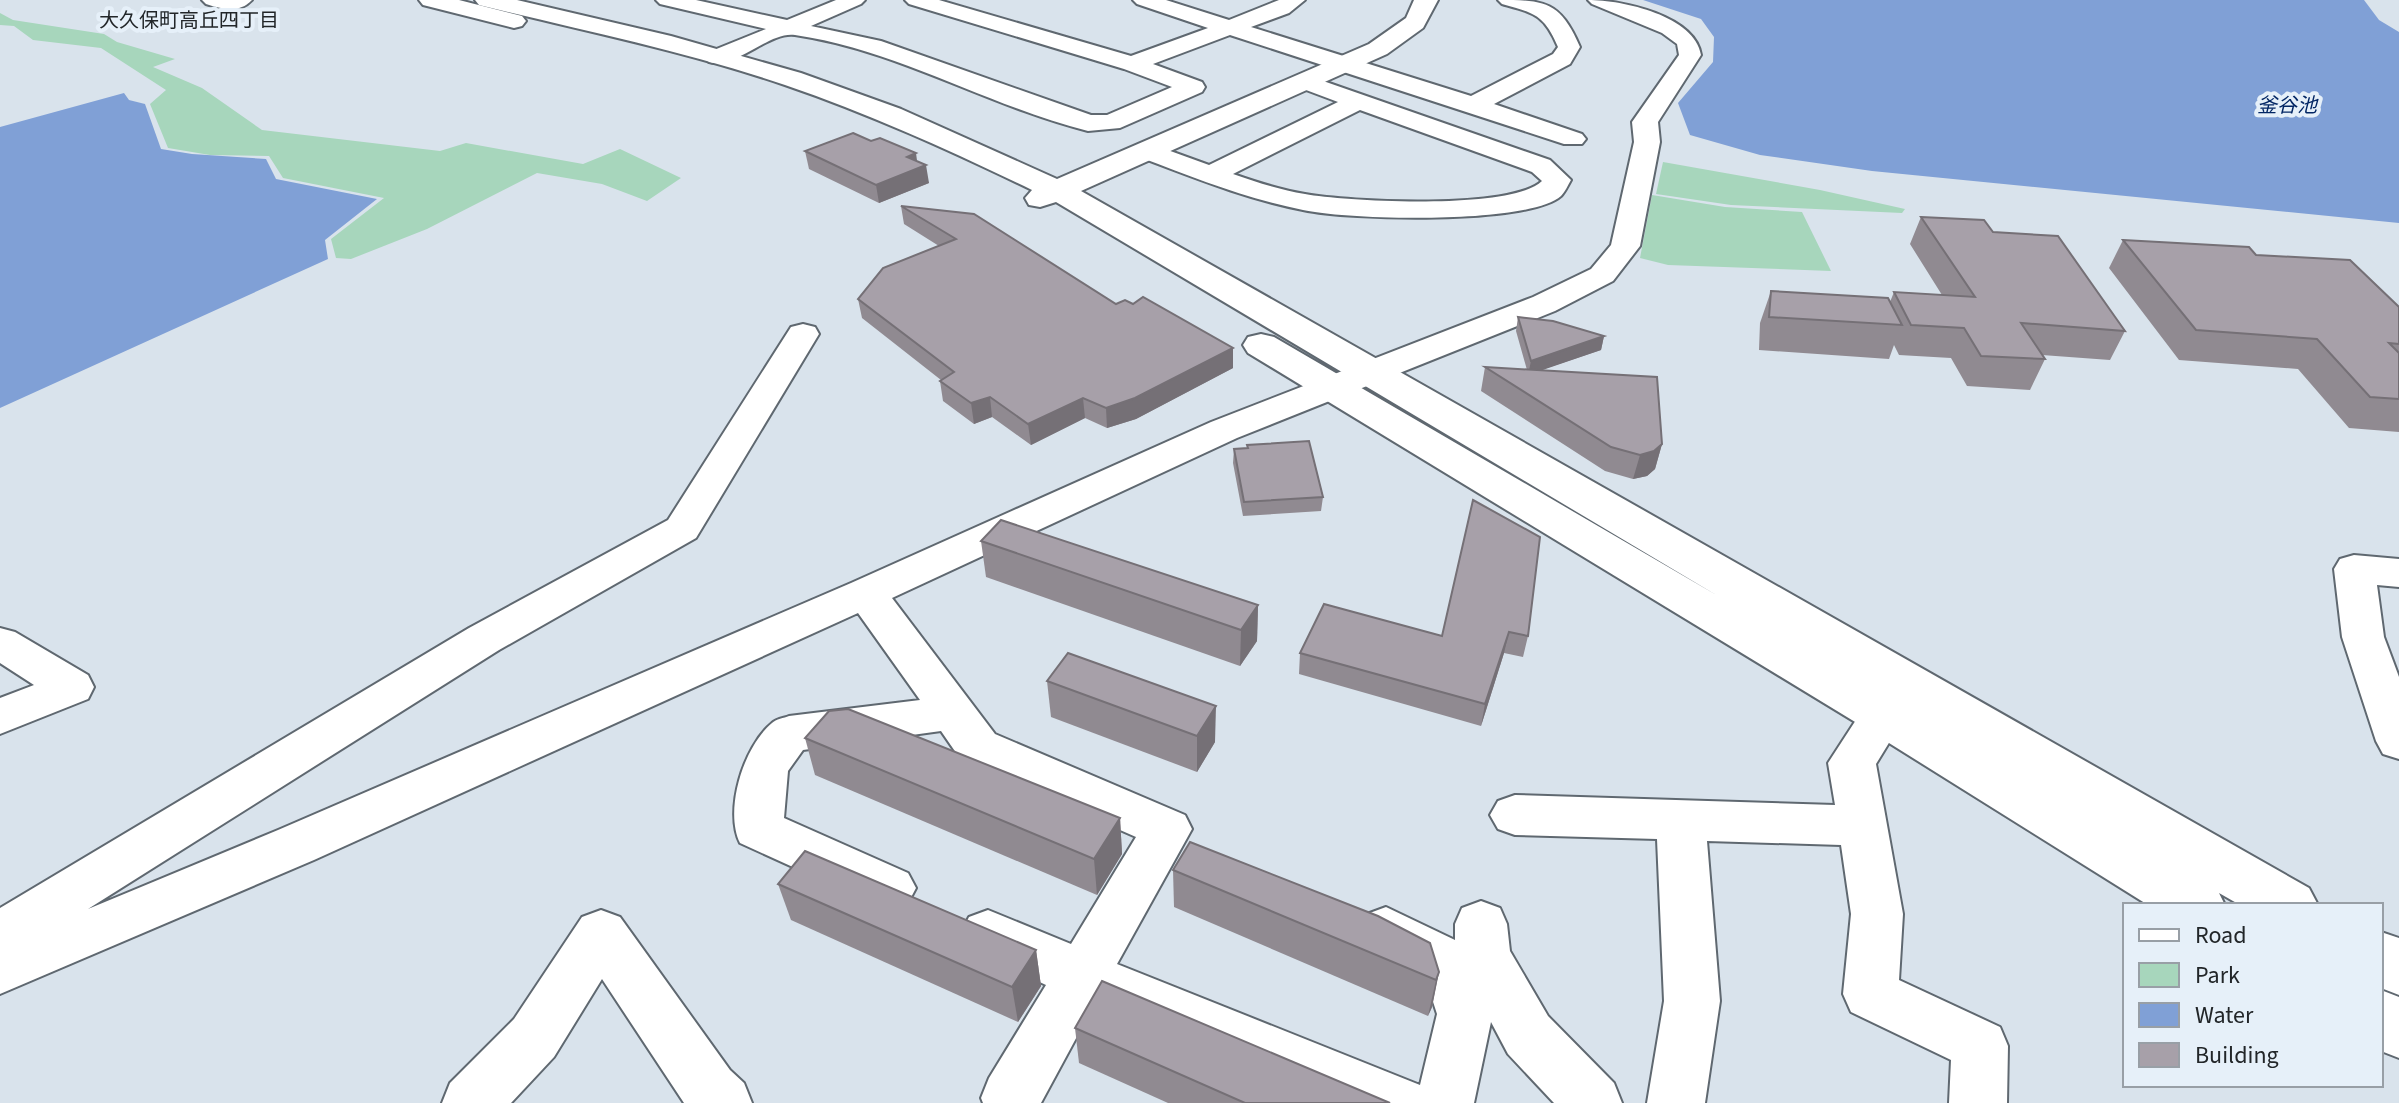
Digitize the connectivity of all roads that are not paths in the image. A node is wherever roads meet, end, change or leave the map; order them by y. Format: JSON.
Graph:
{"nodes":[{"id":1,"x":213,"y":0,"type":"edge"},
{"id":2,"x":241,"y":0,"type":"edge"},
{"id":3,"x":431,"y":0,"type":"edge"},
{"id":4,"x":487,"y":0,"type":"edge"},
{"id":5,"x":667,"y":0,"type":"edge"},
{"id":6,"x":854,"y":0,"type":"edge"},
{"id":7,"x":916,"y":0,"type":"edge"},
{"id":8,"x":1144,"y":0,"type":"edge"},
{"id":9,"x":1294,"y":0,"type":"edge"},
{"id":10,"x":1426,"y":0,"type":"edge"},
{"id":11,"x":1509,"y":0,"type":"edge"},
{"id":12,"x":1599,"y":0,"type":"edge"},
{"id":13,"x":1232,"y":26,"type":"junction"},
{"id":14,"x":788,"y":27,"type":"junction"},
{"id":15,"x":717,"y":57,"type":"junction"},
{"id":16,"x":1132,"y":64,"type":"junction"},
{"id":17,"x":1347,"y":64,"type":"junction"},
{"id":18,"x":1306,"y":82,"type":"junction"},
{"id":19,"x":1358,"y":101,"type":"junction"},
{"id":20,"x":1473,"y":105,"type":"junction"},
{"id":21,"x":1573,"y":139,"type":"dead end"},
{"id":22,"x":1151,"y":152,"type":"junction"},
{"id":23,"x":1209,"y":175,"type":"junction"},
{"id":24,"x":1042,"y":197,"type":"junction"},
{"id":25,"x":803,"y":334,"type":"dead end"},
{"id":26,"x":1348,"y":380,"type":"junction"},
{"id":27,"x":2399,"y":573,"type":"edge"},
{"id":28,"x":866,"y":593,"type":"junction"},
{"id":29,"x":0,"y":643,"type":"edge"},
{"id":30,"x":952,"y":712,"type":"junction"},
{"id":31,"x":1883,"y":715,"type":"junction"},
{"id":32,"x":0,"y":717,"type":"edge"},
{"id":33,"x":2399,"y":741,"type":"edge"},
{"id":34,"x":1515,"y":815,"type":"dead end"},
{"id":35,"x":1681,"y":820,"type":"junction"},
{"id":36,"x":1862,"y":826,"type":"junction"},
{"id":37,"x":1167,"y":829,"type":"junction"},
{"id":38,"x":1212,"y":861,"type":"edge"},
{"id":39,"x":2193,"y":903,"type":"edge"},
{"id":40,"x":2285,"y":903,"type":"edge"},
{"id":41,"x":1337,"y":911,"type":"edge"},
{"id":42,"x":1481,"y":924,"type":"dead end"},
{"id":43,"x":0,"y":936,"type":"edge"},
{"id":44,"x":0,"y":970,"type":"edge"},
{"id":45,"x":1082,"y":975,"type":"junction"},
{"id":46,"x":708,"y":1099,"type":"edge"},
{"id":47,"x":471,"y":1103,"type":"edge"},
{"id":48,"x":1012,"y":1103,"type":"edge"},
{"id":49,"x":1398,"y":1103,"type":"edge"},
{"id":50,"x":1445,"y":1103,"type":"edge"},
{"id":51,"x":1593,"y":1103,"type":"edge"},
{"id":52,"x":1676,"y":1103,"type":"edge"},
{"id":53,"x":1978,"y":1103,"type":"edge"}],
"edges":[{"from":1,"to":2,"type":"street"},
{"from":3,"to":24,"type":"street"},
{"from":4,"to":15,"type":"street"},
{"from":5,"to":14,"type":"street"},
{"from":6,"to":14,"type":"street"},
{"from":7,"to":16,"type":"street"},
{"from":8,"to":13,"type":"street"},
{"from":9,"to":13,"type":"street"},
{"from":10,"to":17,"type":"street"},
{"from":11,"to":20,"type":"street"},
{"from":12,"to":26,"type":"street"},
{"from":13,"to":16,"type":"street"},
{"from":13,"to":17,"type":"street"},
{"from":14,"to":15,"type":"street"},
{"from":14,"to":16,"type":"street"},
{"from":15,"to":24,"type":"street"},
{"from":17,"to":18,"type":"street"},
{"from":17,"to":20,"type":"street"},
{"from":18,"to":19,"type":"street"},
{"from":18,"to":22,"type":"street"},
{"from":19,"to":23,"type":"street"},
{"from":19,"to":23,"type":"street"},
{"from":20,"to":21,"type":"street"},
{"from":22,"to":23,"type":"street"},
{"from":22,"to":24,"type":"street"},
{"from":24,"to":26,"type":"street"},
{"from":25,"to":43,"type":"street"},
{"from":26,"to":28,"type":"street"},
{"from":26,"to":31,"type":"street"},
{"from":26,"to":40,"type":"street"},
{"from":27,"to":33,"type":"street"},
{"from":28,"to":30,"type":"street"},
{"from":28,"to":44,"type":"street"},
{"from":29,"to":32,"type":"street"},
{"from":30,"to":37,"type":"street"},
{"from":30,"to":45,"type":"street"},
{"from":31,"to":36,"type":"street"},
{"from":31,"to":39,"type":"street"},
{"from":34,"to":35,"type":"street"},
{"from":35,"to":36,"type":"street"},
{"from":35,"to":52,"type":"street"},
{"from":36,"to":53,"type":"street"},
{"from":37,"to":38,"type":"street"},
{"from":37,"to":45,"type":"street"},
{"from":41,"to":50,"type":"street"},
{"from":42,"to":51,"type":"street"},
{"from":45,"to":48,"type":"street"},
{"from":45,"to":49,"type":"street"},
{"from":46,"to":47,"type":"street"}]}
